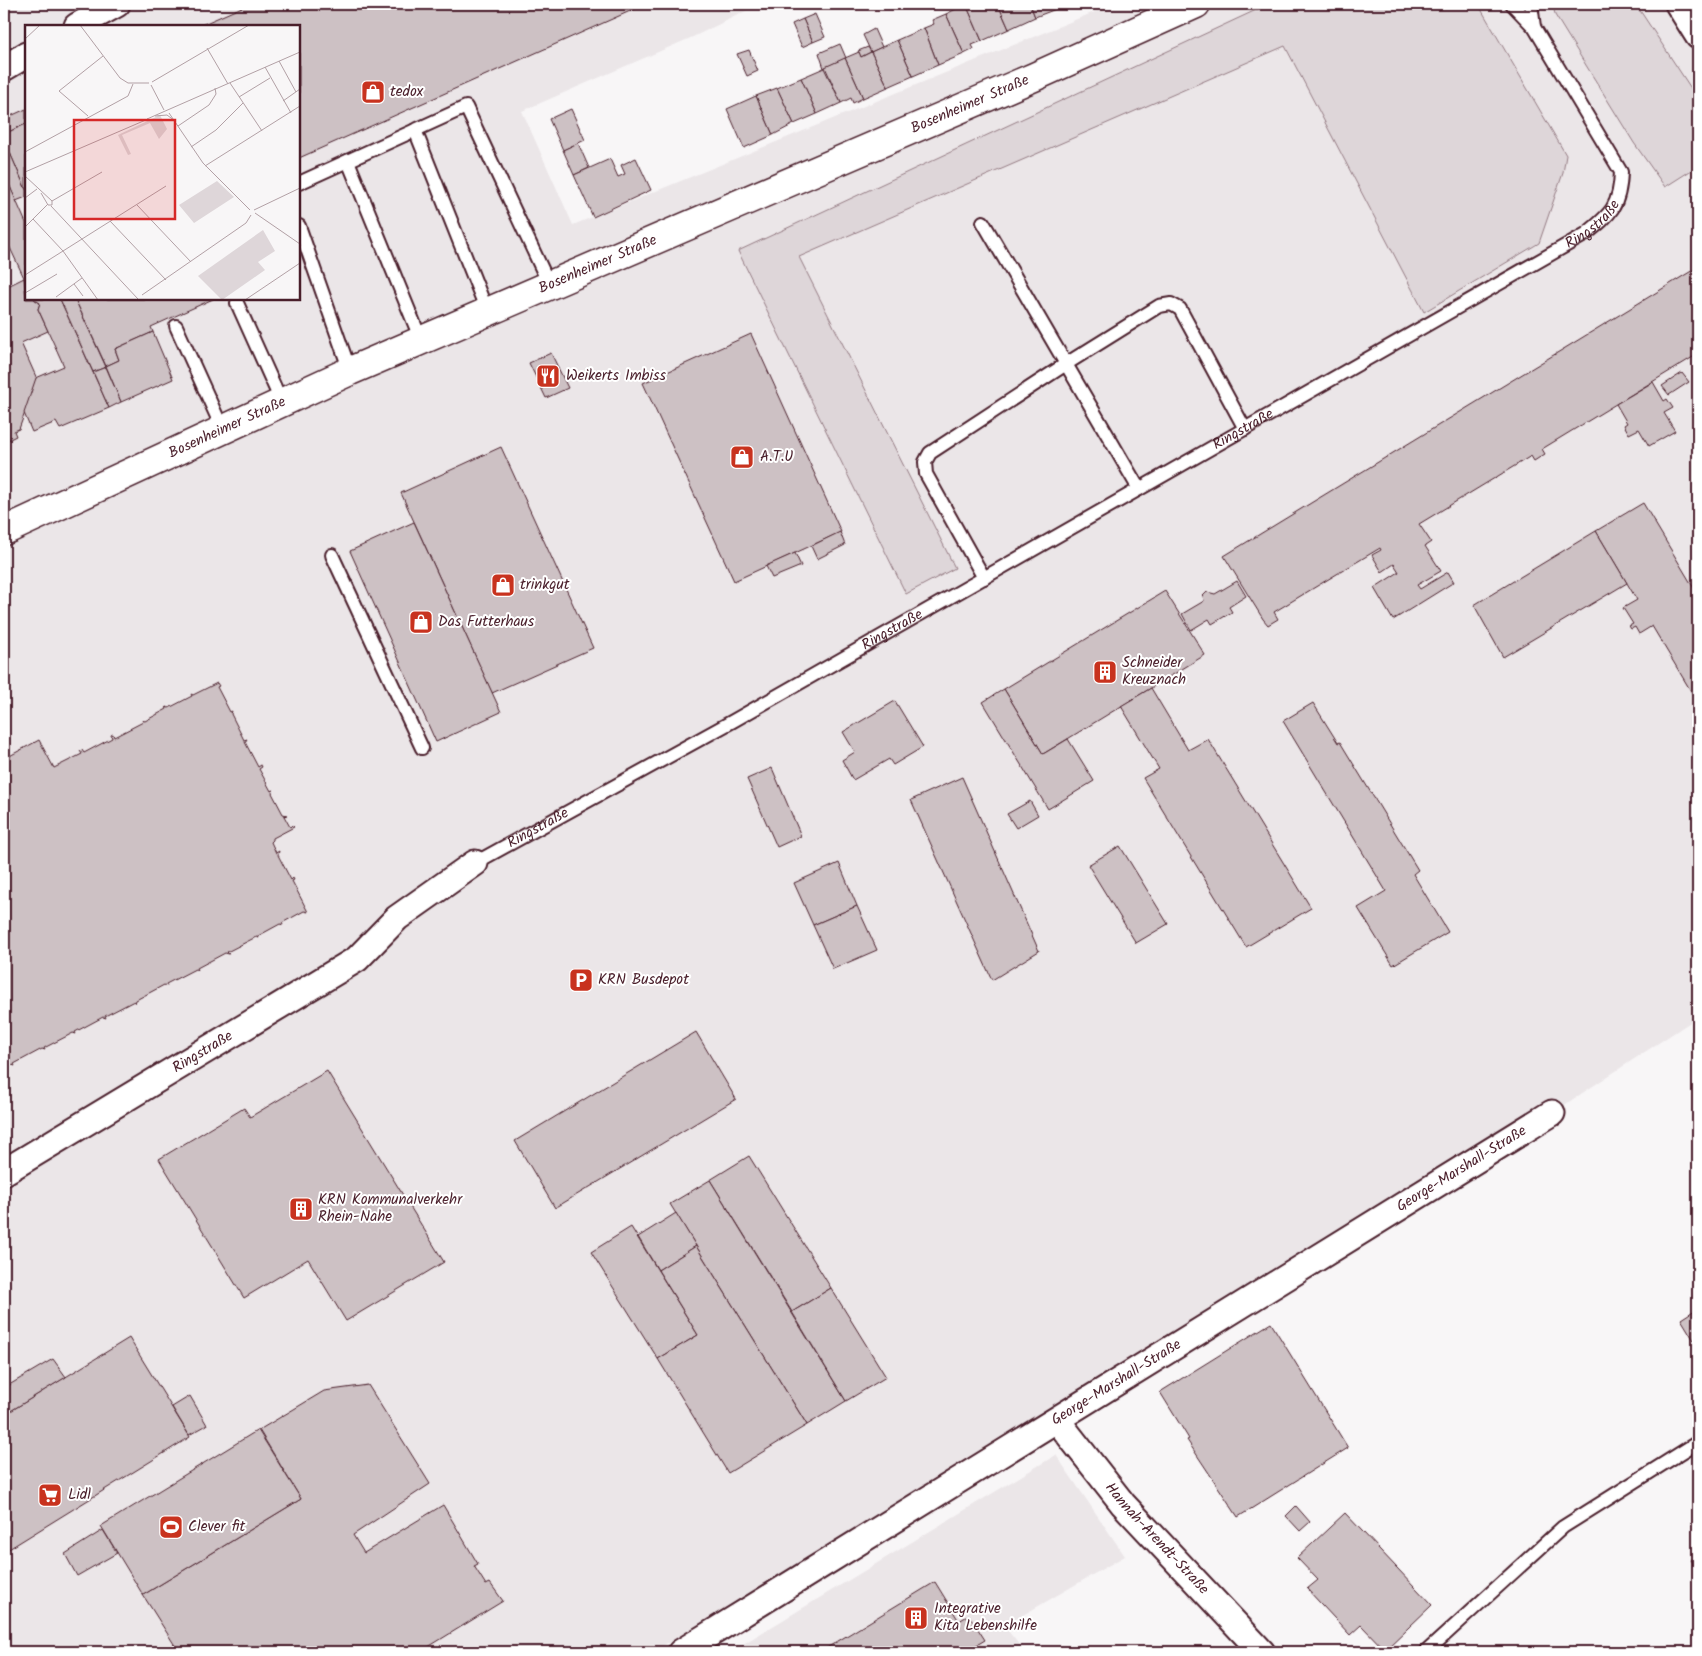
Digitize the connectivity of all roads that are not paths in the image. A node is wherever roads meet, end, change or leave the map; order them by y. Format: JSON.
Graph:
{"nodes":[{"id":1,"x":117,"y":4,"type":"edge"},
{"id":2,"x":1196,"y":4,"type":"edge"},
{"id":3,"x":1512,"y":4,"type":"edge"},
{"id":4,"x":1531,"y":4,"type":"edge"},
{"id":5,"x":79,"y":25,"type":"edge"},
{"id":6,"x":1534,"y":27,"type":"junction"},
{"id":7,"x":25,"y":57,"type":"edge"},
{"id":8,"x":4,"y":68,"type":"edge"},
{"id":9,"x":415,"y":130,"type":"junction"},
{"id":10,"x":348,"y":161,"type":"junction"},
{"id":11,"x":300,"y":183,"type":"edge"},
{"id":12,"x":983,"y":222,"type":"dead end"},
{"id":13,"x":300,"y":229,"type":"edge"},
{"id":14,"x":549,"y":284,"type":"junction"},
{"id":15,"x":237,"y":303,"type":"dead end"},
{"id":16,"x":487,"y":311,"type":"junction"},
{"id":17,"x":176,"y":326,"type":"dead end"},
{"id":18,"x":421,"y":340,"type":"junction"},
{"id":19,"x":1066,"y":364,"type":"junction"},
{"id":20,"x":350,"y":371,"type":"junction"},
{"id":21,"x":282,"y":403,"type":"junction"},
{"id":22,"x":1245,"y":429,"type":"junction"},
{"id":23,"x":223,"y":430,"type":"junction"},
{"id":24,"x":1139,"y":489,"type":"junction"},
{"id":25,"x":4,"y":531,"type":"edge"},
{"id":26,"x":332,"y":555,"type":"dead end"},
{"id":27,"x":984,"y":578,"type":"junction"},
{"id":28,"x":422,"y":748,"type":"dead end"},
{"id":29,"x":475,"y":863,"type":"joint"},
{"id":30,"x":1552,"y":1113,"type":"dead end"},
{"id":31,"x":4,"y":1172,"type":"edge"},
{"id":32,"x":1057,"y":1420,"type":"junction"},
{"id":33,"x":1698,"y":1442,"type":"edge"},
{"id":34,"x":681,"y":1652,"type":"edge"},
{"id":35,"x":1262,"y":1652,"type":"edge"},
{"id":36,"x":1426,"y":1652,"type":"edge"}],
"edges":[{"from":1,"to":5,"type":"street"},
{"from":2,"to":14,"type":"street","name":"Bosenheimer Straße"},
{"from":3,"to":6,"type":"lane","name":"Ringstraße"},
{"from":4,"to":6,"type":"lane","name":"Ringstraße"},
{"from":6,"to":22,"type":"lane","name":"Ringstraße"},
{"from":7,"to":8,"type":"street"},
{"from":9,"to":10,"type":"lane"},
{"from":9,"to":14,"type":"lane"},
{"from":9,"to":16,"type":"lane"},
{"from":10,"to":11,"type":"lane"},
{"from":10,"to":18,"type":"lane"},
{"from":12,"to":19,"type":"lane"},
{"from":13,"to":20,"type":"lane"},
{"from":14,"to":16,"type":"street","name":"Bosenheimer Straße"},
{"from":15,"to":21,"type":"lane"},
{"from":16,"to":18,"type":"street","name":"Bosenheimer Straße"},
{"from":17,"to":23,"type":"lane"},
{"from":18,"to":20,"type":"street","name":"Bosenheimer Straße"},
{"from":19,"to":22,"type":"lane"},
{"from":19,"to":24,"type":"lane"},
{"from":19,"to":27,"type":"lane"},
{"from":20,"to":21,"type":"street","name":"Bosenheimer Straße"},
{"from":21,"to":23,"type":"street","name":"Bosenheimer Straße"},
{"from":22,"to":24,"type":"lane","name":"Ringstraße"},
{"from":23,"to":25,"type":"street","name":"Bosenheimer Straße"},
{"from":24,"to":27,"type":"lane","name":"Ringstraße"},
{"from":26,"to":28,"type":"lane"},
{"from":27,"to":29,"type":"lane","name":"Ringstraße"},
{"from":29,"to":31,"type":"street","name":"Ringstraße"},
{"from":30,"to":32,"type":"street","name":"George-Marshall-Straße"},
{"from":32,"to":34,"type":"street","name":"George-Marshall-Straße"},
{"from":32,"to":35,"type":"street","name":"Hannah-Arendt-Straße"},
{"from":33,"to":36,"type":"lane"}]}
